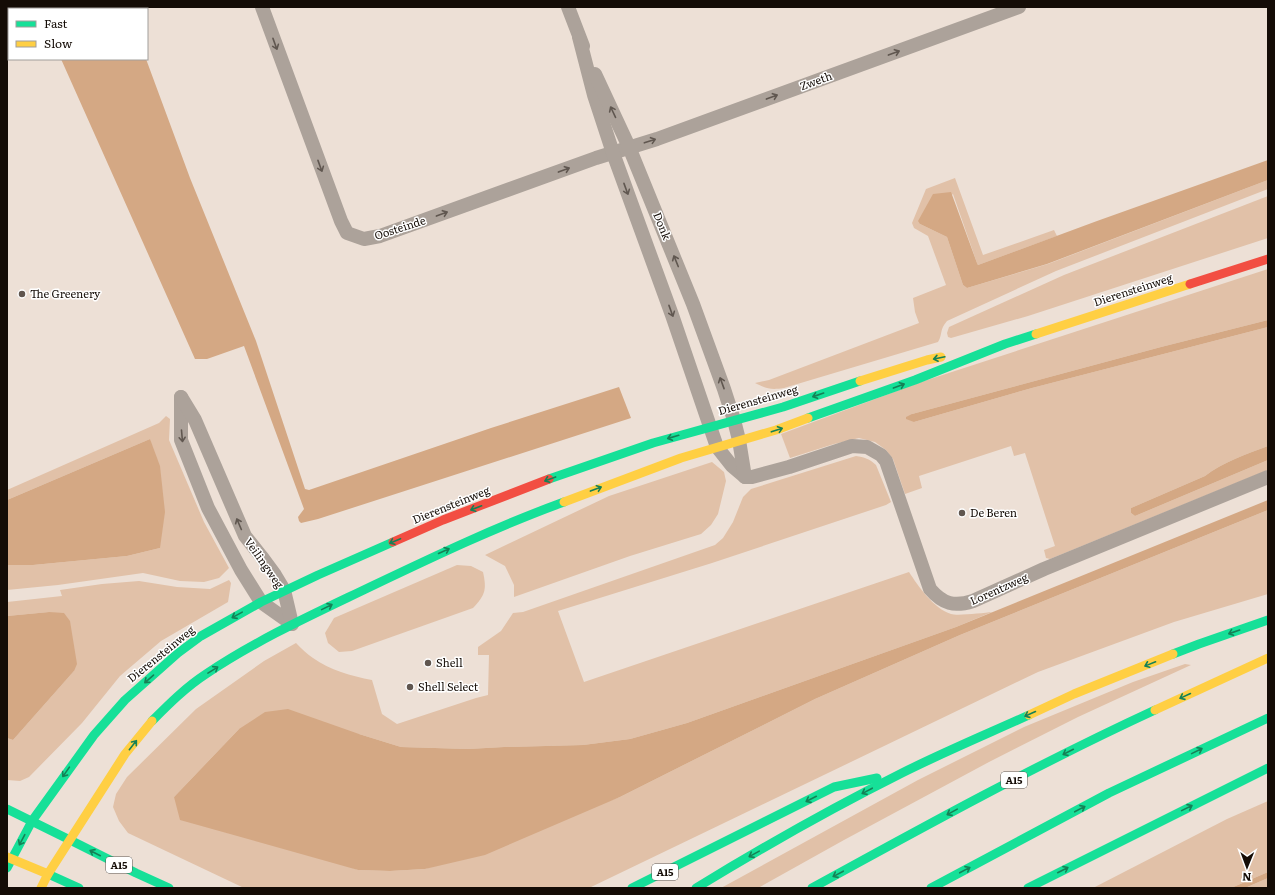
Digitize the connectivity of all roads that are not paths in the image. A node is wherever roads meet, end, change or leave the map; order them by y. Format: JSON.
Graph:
{"nodes":[{"id":1,"x":262,"y":7,"type":"edge"},
{"id":2,"x":568,"y":7,"type":"edge"},
{"id":3,"x":1019,"y":7,"type":"edge"},
{"id":4,"x":579,"y":37,"type":"junction"},
{"id":5,"x":629,"y":147,"type":"junction"},
{"id":6,"x":613,"y":153,"type":"junction"},
{"id":7,"x":1268,"y":259,"type":"edge"},
{"id":8,"x":1005,"y":344,"type":"junction"},
{"id":9,"x":734,"y":420,"type":"junction"},
{"id":10,"x":710,"y":426,"type":"junction"},
{"id":11,"x":739,"y":440,"type":"junction"},
{"id":12,"x":717,"y":447,"type":"junction"},
{"id":13,"x":745,"y":476,"type":"junction"},
{"id":14,"x":1268,"y":477,"type":"edge"},
{"id":15,"x":284,"y":590,"type":"junction"},
{"id":16,"x":261,"y":602,"type":"junction"},
{"id":17,"x":1268,"y":620,"type":"edge"},
{"id":18,"x":292,"y":624,"type":"junction"},
{"id":19,"x":1268,"y":658,"type":"edge"},
{"id":20,"x":1268,"y":718,"type":"edge"},
{"id":21,"x":1268,"y":768,"type":"edge"},
{"id":22,"x":902,"y":773,"type":"junction"},
{"id":23,"x":7,"y":809,"type":"edge"},
{"id":24,"x":32,"y":821,"type":"junction"},
{"id":25,"x":1152,"y":825,"type":"junction"},
{"id":26,"x":70,"y":840,"type":"junction"},
{"id":27,"x":9,"y":858,"type":"edge"},
{"id":28,"x":7,"y":868,"type":"edge"},
{"id":29,"x":1082,"y":871,"type":"dead end"},
{"id":30,"x":48,"y":874,"type":"junction"},
{"id":31,"x":41,"y":888,"type":"edge"},
{"id":32,"x":79,"y":888,"type":"edge"},
{"id":33,"x":169,"y":888,"type":"edge"},
{"id":34,"x":632,"y":888,"type":"edge"},
{"id":35,"x":696,"y":888,"type":"edge"},
{"id":36,"x":812,"y":888,"type":"edge"},
{"id":37,"x":931,"y":888,"type":"edge"},
{"id":38,"x":1028,"y":888,"type":"edge"}],
"edges":[{"from":1,"to":6,"type":"street","name":"Oosteinde","one_way":true},
{"from":2,"to":4,"type":"street","name":"Donk"},
{"from":5,"to":3,"type":"street","name":"Zweth","one_way":true},
{"from":5,"to":4,"type":"street","name":"Donk","one_way":true},
{"from":4,"to":6,"type":"street","name":"Donk"},
{"from":5,"to":6,"type":"street","name":"Zweth"},
{"from":9,"to":5,"type":"street","name":"Donk","one_way":true},
{"from":6,"to":10,"type":"street","name":"Donk","one_way":true},
{"from":7,"to":8,"type":"main road","name":"Dierensteinweg"},
{"from":8,"to":9,"type":"main road","name":"Dierensteinweg","one_way":true},
{"from":11,"to":8,"type":"main road","name":"Dierensteinweg","one_way":true},
{"from":9,"to":10,"type":"main road","name":"Dierensteinweg"},
{"from":9,"to":11,"type":"street","name":"Donk"},
{"from":10,"to":12,"type":"street","name":"Donk"},
{"from":10,"to":15,"type":"main road","name":"Dierensteinweg","one_way":true},
{"from":11,"to":12,"type":"main road","name":"Dierensteinweg"},
{"from":11,"to":13,"type":"street"},
{"from":12,"to":13,"type":"street"},
{"from":18,"to":12,"type":"main road","name":"Dierensteinweg","one_way":true},
{"from":13,"to":14,"type":"street","name":"Lorentzweg"},
{"from":15,"to":16,"type":"main road","name":"Dierensteinweg"},
{"from":15,"to":16,"type":"street","name":"Veilingweg","one_way":true},
{"from":15,"to":18,"type":"street","name":"Veilingweg"},
{"from":16,"to":18,"type":"street","name":"Veilingweg"},
{"from":16,"to":24,"type":"main road","name":"Dierensteinweg","one_way":true},
{"from":17,"to":22,"type":"main road","number":"A15","one_way":true},
{"from":26,"to":18,"type":"main road","name":"Dierensteinweg","one_way":true},
{"from":19,"to":36,"type":"main road","number":"A15","one_way":true},
{"from":37,"to":20,"type":"main road","one_way":true},
{"from":25,"to":21,"type":"main road","one_way":true},
{"from":22,"to":34,"type":"main road","number":"A15","one_way":true},
{"from":22,"to":35,"type":"main road","number":"A15","one_way":true},
{"from":23,"to":24,"type":"main road"},
{"from":24,"to":26,"type":"main road"},
{"from":24,"to":27,"type":"main road","name":"Dierensteinweg","one_way":true},
{"from":25,"to":29,"type":"main road"},
{"from":38,"to":25,"type":"main road","one_way":true},
{"from":26,"to":30,"type":"main road","name":"Dierensteinweg"},
{"from":33,"to":26,"type":"main road","number":"A15","one_way":true},
{"from":27,"to":28,"type":"main road","name":"Dierensteinweg"},
{"from":27,"to":30,"type":"main road"},
{"from":30,"to":31,"type":"main road","name":"Dierensteinweg"},
{"from":30,"to":32,"type":"main road"}]}
